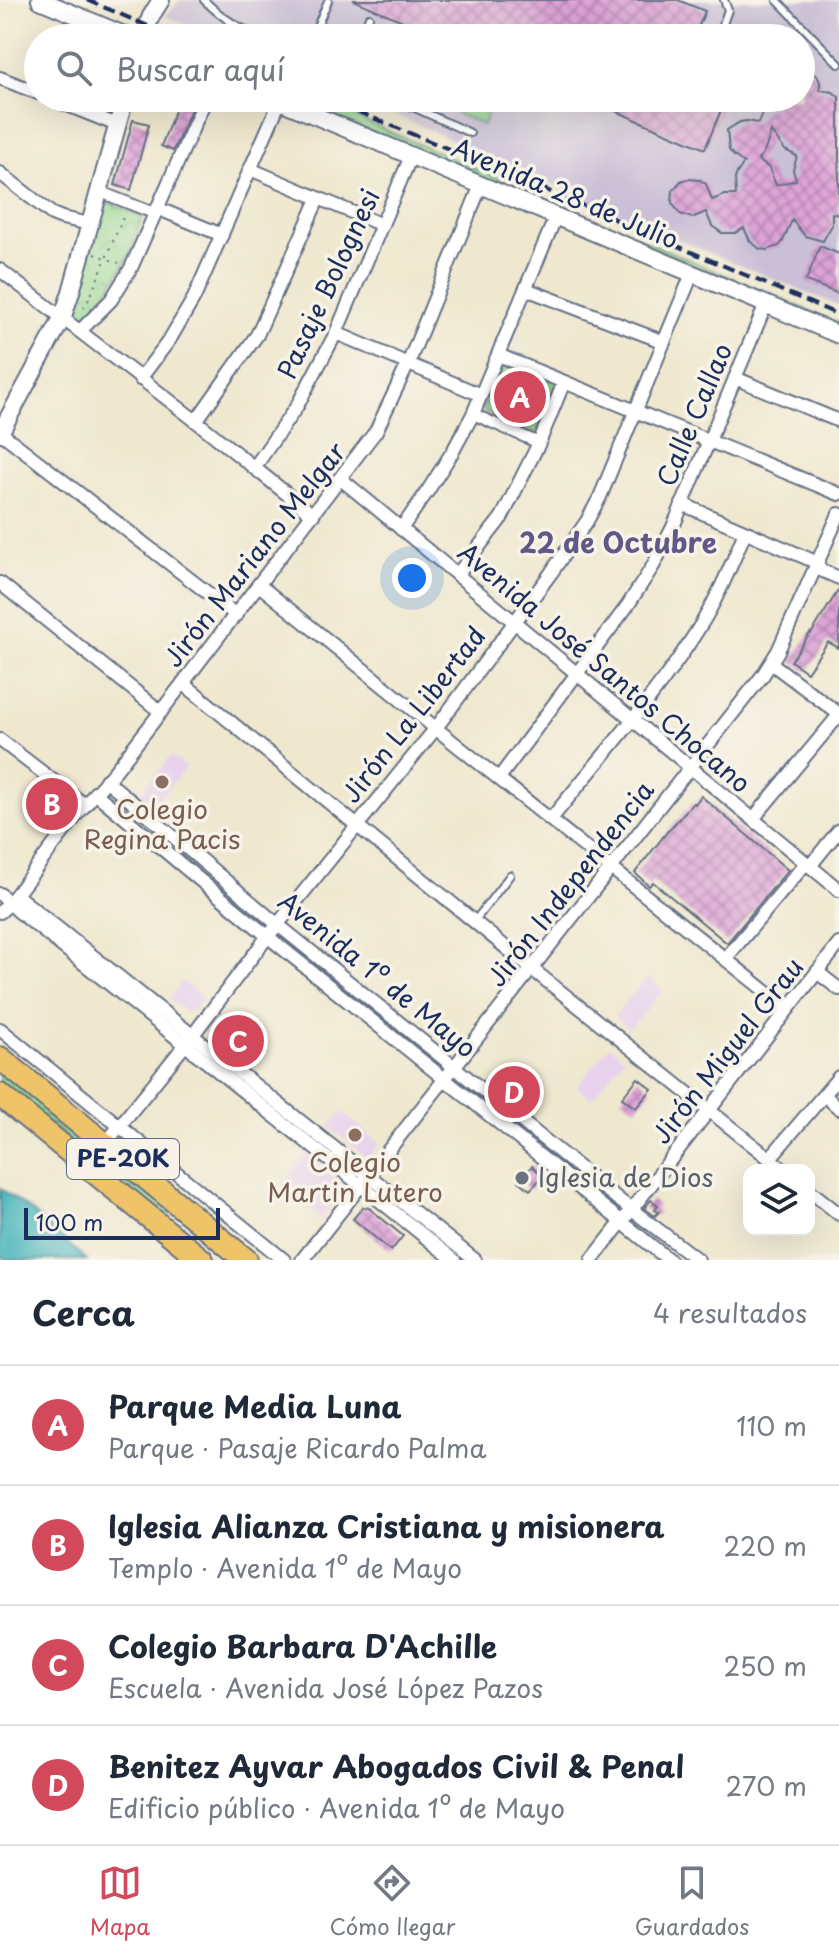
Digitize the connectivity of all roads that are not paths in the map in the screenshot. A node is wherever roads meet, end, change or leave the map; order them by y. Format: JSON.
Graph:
{"nodes":[{"id":1,"x":40,"y":0,"type":"edge"},
{"id":2,"x":161,"y":0,"type":"edge"},
{"id":3,"x":204,"y":0,"type":"edge"},
{"id":4,"x":724,"y":0,"type":"edge"},
{"id":5,"x":777,"y":0,"type":"edge"},
{"id":6,"x":328,"y":1,"type":"edge"},
{"id":7,"x":369,"y":17,"type":"dead end"},
{"id":8,"x":97,"y":24,"type":"edge"},
{"id":9,"x":149,"y":24,"type":"edge"},
{"id":10,"x":232,"y":24,"type":"edge"},
{"id":11,"x":318,"y":24,"type":"edge"},
{"id":12,"x":366,"y":24,"type":"edge"},
{"id":13,"x":723,"y":24,"type":"edge"},
{"id":14,"x":800,"y":24,"type":"edge"},
{"id":15,"x":815,"y":39,"type":"edge"},
{"id":16,"x":839,"y":64,"type":"edge"},
{"id":17,"x":0,"y":78,"type":"edge"},
{"id":18,"x":24,"y":87,"type":"edge"},
{"id":19,"x":85,"y":112,"type":"edge"},
{"id":20,"x":121,"y":112,"type":"edge"},
{"id":21,"x":200,"y":112,"type":"edge"},
{"id":22,"x":272,"y":112,"type":"edge"},
{"id":23,"x":308,"y":112,"type":"edge"},
{"id":24,"x":424,"y":112,"type":"edge"},
{"id":25,"x":117,"y":125,"type":"junction"},
{"id":26,"x":470,"y":133,"type":"dead end"},
{"id":27,"x":411,"y":156,"type":"junction"},
{"id":28,"x":250,"y":169,"type":"junction"},
{"id":29,"x":0,"y":173,"type":"edge"},
{"id":30,"x":481,"y":185,"type":"junction"},
{"id":31,"x":98,"y":191,"type":"junction"},
{"id":32,"x":318,"y":199,"type":"junction"},
{"id":33,"x":158,"y":212,"type":"junction"},
{"id":34,"x":556,"y":216,"type":"junction"},
{"id":35,"x":90,"y":224,"type":"junction"},
{"id":36,"x":382,"y":225,"type":"junction"},
{"id":37,"x":222,"y":235,"type":"junction"},
{"id":38,"x":0,"y":270,"type":"edge"},
{"id":39,"x":692,"y":274,"type":"junction"},
{"id":40,"x":526,"y":289,"type":"junction"},
{"id":41,"x":766,"y":304,"type":"junction"},
{"id":42,"x":71,"y":325,"type":"junction"},
{"id":43,"x":336,"y":333,"type":"junction"},
{"id":44,"x":839,"y":335,"type":"edge"},
{"id":45,"x":664,"y":342,"type":"junction"},
{"id":46,"x":498,"y":355,"type":"junction"},
{"id":47,"x":408,"y":364,"type":"junction"},
{"id":48,"x":735,"y":378,"type":"junction"},
{"id":49,"x":140,"y":379,"type":"junction"},
{"id":50,"x":564,"y":382,"type":"junction"},
{"id":51,"x":481,"y":395,"type":"junction"},
{"id":52,"x":636,"y":410,"type":"junction"},
{"id":53,"x":473,"y":414,"type":"junction"},
{"id":54,"x":196,"y":421,"type":"junction"},
{"id":55,"x":839,"y":421,"type":"edge"},
{"id":56,"x":0,"y":432,"type":"edge"},
{"id":57,"x":709,"y":441,"type":"junction"},
{"id":58,"x":539,"y":443,"type":"junction"},
{"id":59,"x":254,"y":468,"type":"junction"},
{"id":60,"x":341,"y":479,"type":"junction"},
{"id":61,"x":839,"y":494,"type":"edge"},
{"id":62,"x":682,"y":504,"type":"junction"},
{"id":63,"x":839,"y":514,"type":"edge"},
{"id":64,"x":313,"y":515,"type":"junction"},
{"id":65,"x":401,"y":529,"type":"junction"},
{"id":66,"x":745,"y":532,"type":"junction"},
{"id":67,"x":817,"y":566,"type":"junction"},
{"id":68,"x":457,"y":575,"type":"junction"},
{"id":69,"x":839,"y":578,"type":"edge"},
{"id":70,"x":0,"y":583,"type":"edge"},
{"id":71,"x":259,"y":585,"type":"junction"},
{"id":72,"x":236,"y":615,"type":"junction"},
{"id":73,"x":514,"y":622,"type":"junction"},
{"id":74,"x":771,"y":663,"type":"junction"},
{"id":75,"x":577,"y":674,"type":"junction"},
{"id":76,"x":183,"y":683,"type":"junction"},
{"id":77,"x":161,"y":712,"type":"junction"},
{"id":78,"x":839,"y":714,"type":"edge"},
{"id":79,"x":632,"y":719,"type":"junction"},
{"id":80,"x":436,"y":728,"type":"junction"},
{"id":81,"x":0,"y":740,"type":"edge"},
{"id":82,"x":691,"y":768,"type":"junction"},
{"id":83,"x":499,"y":778,"type":"junction"},
{"id":84,"x":106,"y":780,"type":"junction"},
{"id":85,"x":95,"y":793,"type":"junction"},
{"id":86,"x":85,"y":805,"type":"junction"},
{"id":87,"x":551,"y":819,"type":"junction"},
{"id":88,"x":753,"y":819,"type":"junction"},
{"id":89,"x":356,"y":826,"type":"junction"},
{"id":90,"x":839,"y":830,"type":"edge"},
{"id":91,"x":808,"y":865,"type":"junction"},
{"id":92,"x":612,"y":868,"type":"junction"},
{"id":93,"x":510,"y":875,"type":"dead end"},
{"id":94,"x":839,"y":890,"type":"edge"},
{"id":95,"x":6,"y":901,"type":"edge"},
{"id":96,"x":474,"y":922,"type":"junction"},
{"id":97,"x":277,"y":924,"type":"junction"},
{"id":98,"x":268,"y":936,"type":"junction"},
{"id":99,"x":839,"y":944,"type":"edge"},
{"id":100,"x":726,"y":958,"type":"junction"},
{"id":101,"x":532,"y":969,"type":"junction"},
{"id":102,"x":817,"y":972,"type":"junction"},
{"id":103,"x":839,"y":989,"type":"edge"},
{"id":104,"x":788,"y":1009,"type":"junction"},
{"id":105,"x":0,"y":1029,"type":"edge"},
{"id":106,"x":189,"y":1040,"type":"junction"},
{"id":107,"x":0,"y":1058,"type":"edge"},
{"id":108,"x":455,"y":1067,"type":"junction"},
{"id":109,"x":839,"y":1077,"type":"edge"},
{"id":110,"x":446,"y":1079,"type":"junction"},
{"id":111,"x":0,"y":1095,"type":"edge"},
{"id":112,"x":824,"y":1095,"type":"junction"},
{"id":113,"x":839,"y":1108,"type":"edge"},
{"id":114,"x":710,"y":1110,"type":"junction"},
{"id":115,"x":120,"y":1126,"type":"junction"},
{"id":116,"x":105,"y":1144,"type":"junction"},
{"id":117,"x":770,"y":1158,"type":"junction"},
{"id":118,"x":777,"y":1164,"type":"edge"},
{"id":119,"x":365,"y":1179,"type":"junction"},
{"id":120,"x":815,"y":1195,"type":"edge"},
{"id":121,"x":632,"y":1210,"type":"junction"},
{"id":122,"x":189,"y":1213,"type":"junction"},
{"id":123,"x":839,"y":1214,"type":"edge"},
{"id":124,"x":622,"y":1223,"type":"junction"},
{"id":125,"x":173,"y":1236,"type":"junction"},
{"id":126,"x":202,"y":1260,"type":"edge"},
{"id":127,"x":246,"y":1260,"type":"edge"},
{"id":128,"x":284,"y":1260,"type":"edge"},
{"id":129,"x":302,"y":1260,"type":"edge"},
{"id":130,"x":454,"y":1260,"type":"edge"},
{"id":131,"x":475,"y":1260,"type":"edge"},
{"id":132,"x":592,"y":1260,"type":"edge"},
{"id":133,"x":669,"y":1260,"type":"edge"},
{"id":134,"x":698,"y":1260,"type":"edge"}],
"edges":[{"from":1,"to":8,"type":"street"},
{"from":2,"to":9,"type":"street"},
{"from":3,"to":10,"type":"lane"},
{"from":4,"to":13,"type":"lane"},
{"from":5,"to":14,"type":"lane"},
{"from":6,"to":11,"type":"lane"},
{"from":7,"to":12,"type":"lane"},
{"from":15,"to":16,"type":"lane"},
{"from":17,"to":18,"type":"street"},
{"from":19,"to":25,"type":"street"},
{"from":20,"to":25,"type":"street"},
{"from":21,"to":33,"type":"street"},
{"from":22,"to":28,"type":"street"},
{"from":23,"to":27,"type":"street","name":"Avenida 28 de Julio"},
{"from":24,"to":26,"type":"lane"},
{"from":25,"to":31,"type":"street"},
{"from":27,"to":30,"type":"street","name":"Avenida 28 de Julio"},
{"from":27,"to":36,"type":"street","name":"Pasaje Bolognesi"},
{"from":28,"to":32,"type":"street"},
{"from":28,"to":37,"type":"street"},
{"from":29,"to":35,"type":"street"},
{"from":30,"to":34,"type":"street","name":"Avenida 28 de Julio"},
{"from":30,"to":47,"type":"street","name":"Jirón Mariano Melgar"},
{"from":31,"to":33,"type":"street"},
{"from":31,"to":35,"type":"street"},
{"from":32,"to":36,"type":"street"},
{"from":32,"to":54,"type":"street"},
{"from":33,"to":37,"type":"street"},
{"from":33,"to":42,"type":"street"},
{"from":34,"to":39,"type":"street","name":"Avenida 28 de Julio"},
{"from":34,"to":40,"type":"street"},
{"from":35,"to":42,"type":"street"},
{"from":36,"to":43,"type":"street","name":"Pasaje Bolognesi"},
{"from":37,"to":49,"type":"street"},
{"from":38,"to":42,"type":"street"},
{"from":39,"to":41,"type":"street","name":"Avenida 28 de Julio"},
{"from":39,"to":45,"type":"street","name":"Jirón La Libertad"},
{"from":40,"to":45,"type":"street"},
{"from":40,"to":46,"type":"street"},
{"from":41,"to":44,"type":"street","name":"Avenida 28 de Julio"},
{"from":41,"to":48,"type":"street","name":"Calle Callao"},
{"from":42,"to":49,"type":"street"},
{"from":42,"to":56,"type":"street"},
{"from":43,"to":47,"type":"street"},
{"from":43,"to":59,"type":"street","name":"Pasaje Bolognesi"},
{"from":45,"to":52,"type":"street","name":"Jirón La Libertad"},
{"from":46,"to":50,"type":"street"},
{"from":46,"to":51,"type":"street"},
{"from":47,"to":51,"type":"street"},
{"from":47,"to":60,"type":"street","name":"Jirón Mariano Melgar"},
{"from":48,"to":55,"type":"street"},
{"from":48,"to":57,"type":"street","name":"Calle Callao"},
{"from":49,"to":54,"type":"street"},
{"from":50,"to":52,"type":"street"},
{"from":50,"to":58,"type":"street"},
{"from":51,"to":53,"type":"street"},
{"from":52,"to":57,"type":"street"},
{"from":52,"to":73,"type":"street","name":"Jirón La Libertad"},
{"from":53,"to":58,"type":"street"},
{"from":53,"to":65,"type":"street"},
{"from":54,"to":59,"type":"street"},
{"from":56,"to":72,"type":"street"},
{"from":57,"to":61,"type":"street"},
{"from":57,"to":62,"type":"street","name":"Calle Callao"},
{"from":58,"to":68,"type":"street"},
{"from":59,"to":64,"type":"street"},
{"from":60,"to":64,"type":"street","name":"Jirón Mariano Melgar"},
{"from":60,"to":65,"type":"street","name":"Avenida José Santos Chocano"},
{"from":62,"to":66,"type":"street"},
{"from":62,"to":75,"type":"street","name":"Calle Callao"},
{"from":63,"to":67,"type":"street","name":"Jirón Independencia"},
{"from":64,"to":71,"type":"street","name":"Jirón Mariano Melgar"},
{"from":65,"to":68,"type":"street","name":"Avenida José Santos Chocano"},
{"from":66,"to":67,"type":"street"},
{"from":66,"to":79,"type":"street"},
{"from":67,"to":69,"type":"street"},
{"from":67,"to":74,"type":"street","name":"Jirón Independencia"},
{"from":68,"to":73,"type":"street","name":"Avenida José Santos Chocano"},
{"from":70,"to":77,"type":"street"},
{"from":71,"to":72,"type":"street","name":"Jirón Mariano Melgar"},
{"from":71,"to":80,"type":"street"},
{"from":72,"to":76,"type":"street","name":"Jirón Mariano Melgar"},
{"from":73,"to":75,"type":"street","name":"Avenida José Santos Chocano"},
{"from":73,"to":80,"type":"street","name":"Jirón La Libertad"},
{"from":74,"to":78,"type":"street"},
{"from":74,"to":82,"type":"street","name":"Jirón Independencia"},
{"from":75,"to":79,"type":"street","name":"Avenida José Santos Chocano"},
{"from":75,"to":83,"type":"street","name":"Calle Callao"},
{"from":76,"to":77,"type":"street","name":"Jirón Mariano Melgar"},
{"from":76,"to":89,"type":"street"},
{"from":77,"to":84,"type":"street","name":"Jirón Mariano Melgar"},
{"from":78,"to":88,"type":"street"},
{"from":79,"to":82,"type":"street","name":"Avenida José Santos Chocano"},
{"from":79,"to":87,"type":"street"},
{"from":80,"to":83,"type":"street"},
{"from":80,"to":89,"type":"street","name":"Jirón La Libertad"},
{"from":81,"to":86,"type":"street"},
{"from":82,"to":88,"type":"street","name":"Avenida José Santos Chocano"},
{"from":82,"to":92,"type":"street","name":"Jirón Independencia"},
{"from":83,"to":87,"type":"street"},
{"from":84,"to":85,"type":"street","name":"Jirón Mariano Melgar"},
{"from":84,"to":97,"type":"street","name":"Avenida 1º de Mayo"},
{"from":85,"to":86,"type":"street","name":"Jirón Mariano Melgar"},
{"from":85,"to":98,"type":"street","name":"Avenida 1º de Mayo"},
{"from":86,"to":95,"type":"street","name":"Jirón Mariano Melgar"},
{"from":87,"to":92,"type":"street"},
{"from":88,"to":91,"type":"street","name":"Avenida José Santos Chocano"},
{"from":89,"to":96,"type":"street"},
{"from":89,"to":97,"type":"street","name":"Jirón La Libertad"},
{"from":90,"to":91,"type":"street"},
{"from":91,"to":94,"type":"street","name":"Avenida José Santos Chocano"},
{"from":91,"to":100,"type":"street"},
{"from":92,"to":100,"type":"street"},
{"from":92,"to":101,"type":"street","name":"Jirón Independencia"},
{"from":93,"to":96,"type":"lane"},
{"from":95,"to":106,"type":"street"},
{"from":96,"to":101,"type":"street"},
{"from":97,"to":98,"type":"street","name":"Jirón La Libertad"},
{"from":97,"to":108,"type":"street","name":"Avenida 1º de Mayo"},
{"from":98,"to":106,"type":"street","name":"Jirón La Libertad"},
{"from":98,"to":110,"type":"street","name":"Avenida 1º de Mayo"},
{"from":99,"to":102,"type":"street","name":"Jirón Miguel Grau"},
{"from":100,"to":104,"type":"street"},
{"from":101,"to":108,"type":"street","name":"Jirón Independencia"},
{"from":101,"to":114,"type":"street"},
{"from":102,"to":103,"type":"street"},
{"from":102,"to":104,"type":"street","name":"Jirón Miguel Grau"},
{"from":104,"to":114,"type":"street","name":"Jirón Miguel Grau"},
{"from":105,"to":115,"type":"street"},
{"from":106,"to":115,"type":"street","name":"Jirón La Libertad"},
{"from":106,"to":119,"type":"street"},
{"from":107,"to":116,"type":"highway","number":"PE-20K"},
{"from":108,"to":110,"type":"street","name":"Jirón Independencia"},
{"from":108,"to":121,"type":"street","name":"Avenida 1º de Mayo"},
{"from":109,"to":112,"type":"street"},
{"from":110,"to":119,"type":"street","name":"Jirón Independencia"},
{"from":110,"to":124,"type":"street","name":"Avenida 1º de Mayo"},
{"from":111,"to":125,"type":"highway","number":"PE-20K"},
{"from":112,"to":113,"type":"street"},
{"from":112,"to":117,"type":"street"},
{"from":114,"to":117,"type":"street"},
{"from":114,"to":121,"type":"street","name":"Jirón Miguel Grau"},
{"from":115,"to":116,"type":"street","name":"Jirón La Libertad"},
{"from":115,"to":128,"type":"street"},
{"from":116,"to":122,"type":"highway","number":"PE-20K"},
{"from":117,"to":118,"type":"street"},
{"from":119,"to":129,"type":"street","name":"Jirón Independencia"},
{"from":119,"to":130,"type":"street"},
{"from":119,"to":131,"type":"street"},
{"from":120,"to":123,"type":"street"},
{"from":121,"to":124,"type":"street","name":"Jirón Miguel Grau"},
{"from":121,"to":134,"type":"street","name":"Avenida 1º de Mayo"},
{"from":122,"to":125,"type":"highway"},
{"from":122,"to":127,"type":"highway","number":"PE-20K"},
{"from":124,"to":132,"type":"street","name":"Jirón Miguel Grau"},
{"from":124,"to":133,"type":"street","name":"Avenida 1º de Mayo"},
{"from":125,"to":126,"type":"highway","number":"PE-20K"}]}
